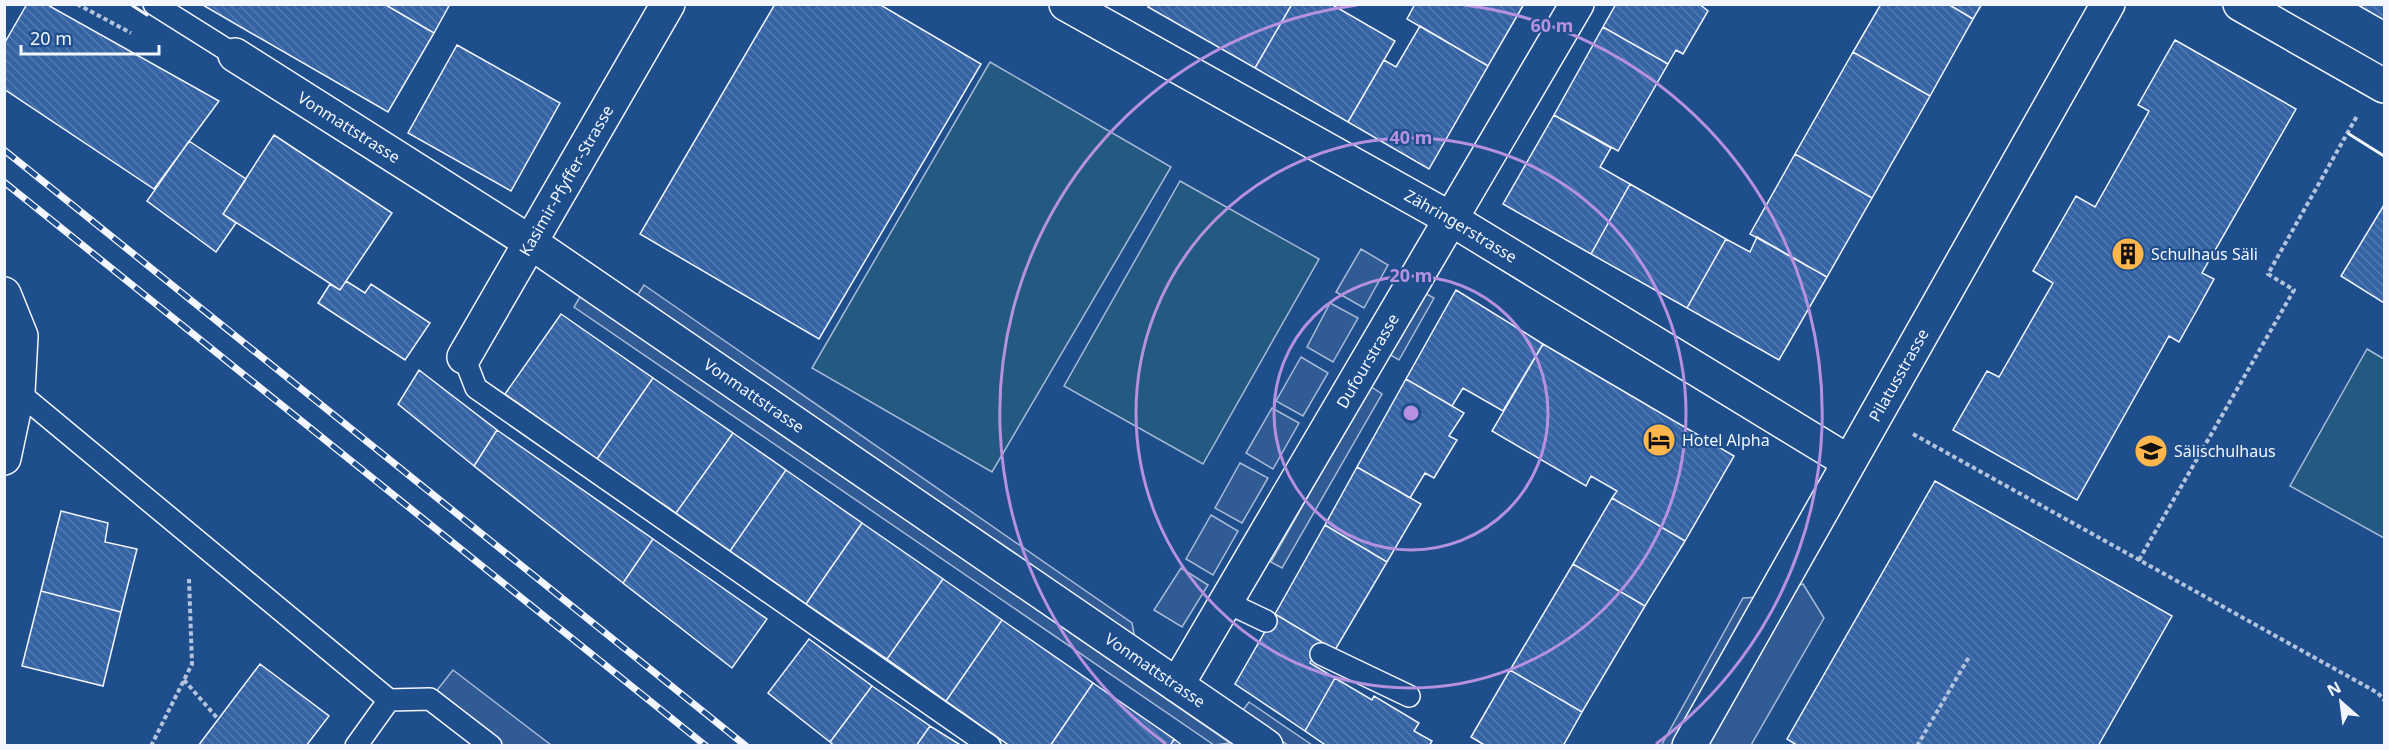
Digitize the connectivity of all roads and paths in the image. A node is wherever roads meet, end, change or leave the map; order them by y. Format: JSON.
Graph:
{"nodes":[{"id":1,"x":154,"y":4,"type":"edge"},
{"id":2,"x":668,"y":4,"type":"edge"},
{"id":3,"x":1066,"y":4,"type":"edge"},
{"id":4,"x":1576,"y":4,"type":"edge"},
{"id":5,"x":2108,"y":4,"type":"edge"},
{"id":6,"x":2240,"y":4,"type":"edge"},
{"id":7,"x":235,"y":55,"type":"joint"},
{"id":8,"x":2380,"y":83,"type":"edge"},
{"id":9,"x":1451,"y":219,"type":"junction"},
{"id":10,"x":530,"y":242,"type":"junction"},
{"id":11,"x":4,"y":294,"type":"edge"},
{"id":12,"x":464,"y":357,"type":"joint"},
{"id":13,"x":18,"y":392,"type":"junction"},
{"id":14,"x":1876,"y":413,"type":"junction"},
{"id":15,"x":4,"y":458,"type":"edge"},
{"id":16,"x":1849,"y":462,"type":"junction"},
{"id":17,"x":210,"y":552,"type":"junction"},
{"id":18,"x":2139,"y":560,"type":"junction"},
{"id":19,"x":1226,"y":602,"type":"junction"},
{"id":20,"x":1266,"y":621,"type":"dead end"},
{"id":21,"x":1321,"y":654,"type":"dead end"},
{"id":22,"x":1969,"y":657,"type":"dead end"},
{"id":23,"x":184,"y":680,"type":"junction"},
{"id":24,"x":1177,"y":685,"type":"junction"},
{"id":25,"x":1409,"y":696,"type":"dead end"},
{"id":26,"x":389,"y":700,"type":"junction"},
{"id":27,"x":2385,"y":700,"type":"edge"},
{"id":28,"x":218,"y":719,"type":"dead end"},
{"id":29,"x":151,"y":746,"type":"edge"},
{"id":30,"x":356,"y":746,"type":"edge"},
{"id":31,"x":491,"y":746,"type":"edge"},
{"id":32,"x":990,"y":746,"type":"edge"},
{"id":33,"x":1266,"y":746,"type":"edge"},
{"id":34,"x":1689,"y":746,"type":"edge"},
{"id":35,"x":1917,"y":746,"type":"edge"}],
"edges":[{"from":1,"to":7,"type":"lane"},
{"from":2,"to":10,"type":"street","name":"Kasimir-Pfyffer-Strasse"},
{"from":3,"to":9,"type":"street","name":"Zähringerstrasse"},
{"from":4,"to":9,"type":"street","name":"Dufourstrasse"},
{"from":5,"to":14,"type":"street","name":"Pilatusstrasse"},
{"from":6,"to":8,"type":"street"},
{"from":7,"to":10,"type":"street","name":"Vonmattstrasse"},
{"from":8,"to":18,"type":"path"},
{"from":9,"to":16,"type":"street","name":"Zähringerstrasse"},
{"from":9,"to":19,"type":"street","name":"Dufourstrasse"},
{"from":10,"to":12,"type":"street","name":"Kasimir-Pfyffer-Strasse"},
{"from":10,"to":24,"type":"street","name":"Vonmattstrasse"},
{"from":11,"to":13,"type":"street"},
{"from":12,"to":32,"type":"lane"},
{"from":13,"to":15,"type":"street"},
{"from":13,"to":17,"type":"lane"},
{"from":14,"to":16,"type":"street","name":"Pilatusstrasse"},
{"from":14,"to":18,"type":"path"},
{"from":16,"to":34,"type":"street","name":"Pilatusstrasse"},
{"from":17,"to":23,"type":"path"},
{"from":17,"to":26,"type":"lane"},
{"from":18,"to":27,"type":"path"},
{"from":19,"to":20,"type":"lane"},
{"from":19,"to":24,"type":"street","name":"Dufourstrasse"},
{"from":21,"to":25,"type":"lane"},
{"from":22,"to":35,"type":"path"},
{"from":23,"to":28,"type":"path"},
{"from":23,"to":29,"type":"path"},
{"from":24,"to":33,"type":"street","name":"Vonmattstrasse"},
{"from":26,"to":30,"type":"lane"},
{"from":26,"to":31,"type":"lane"}]}
